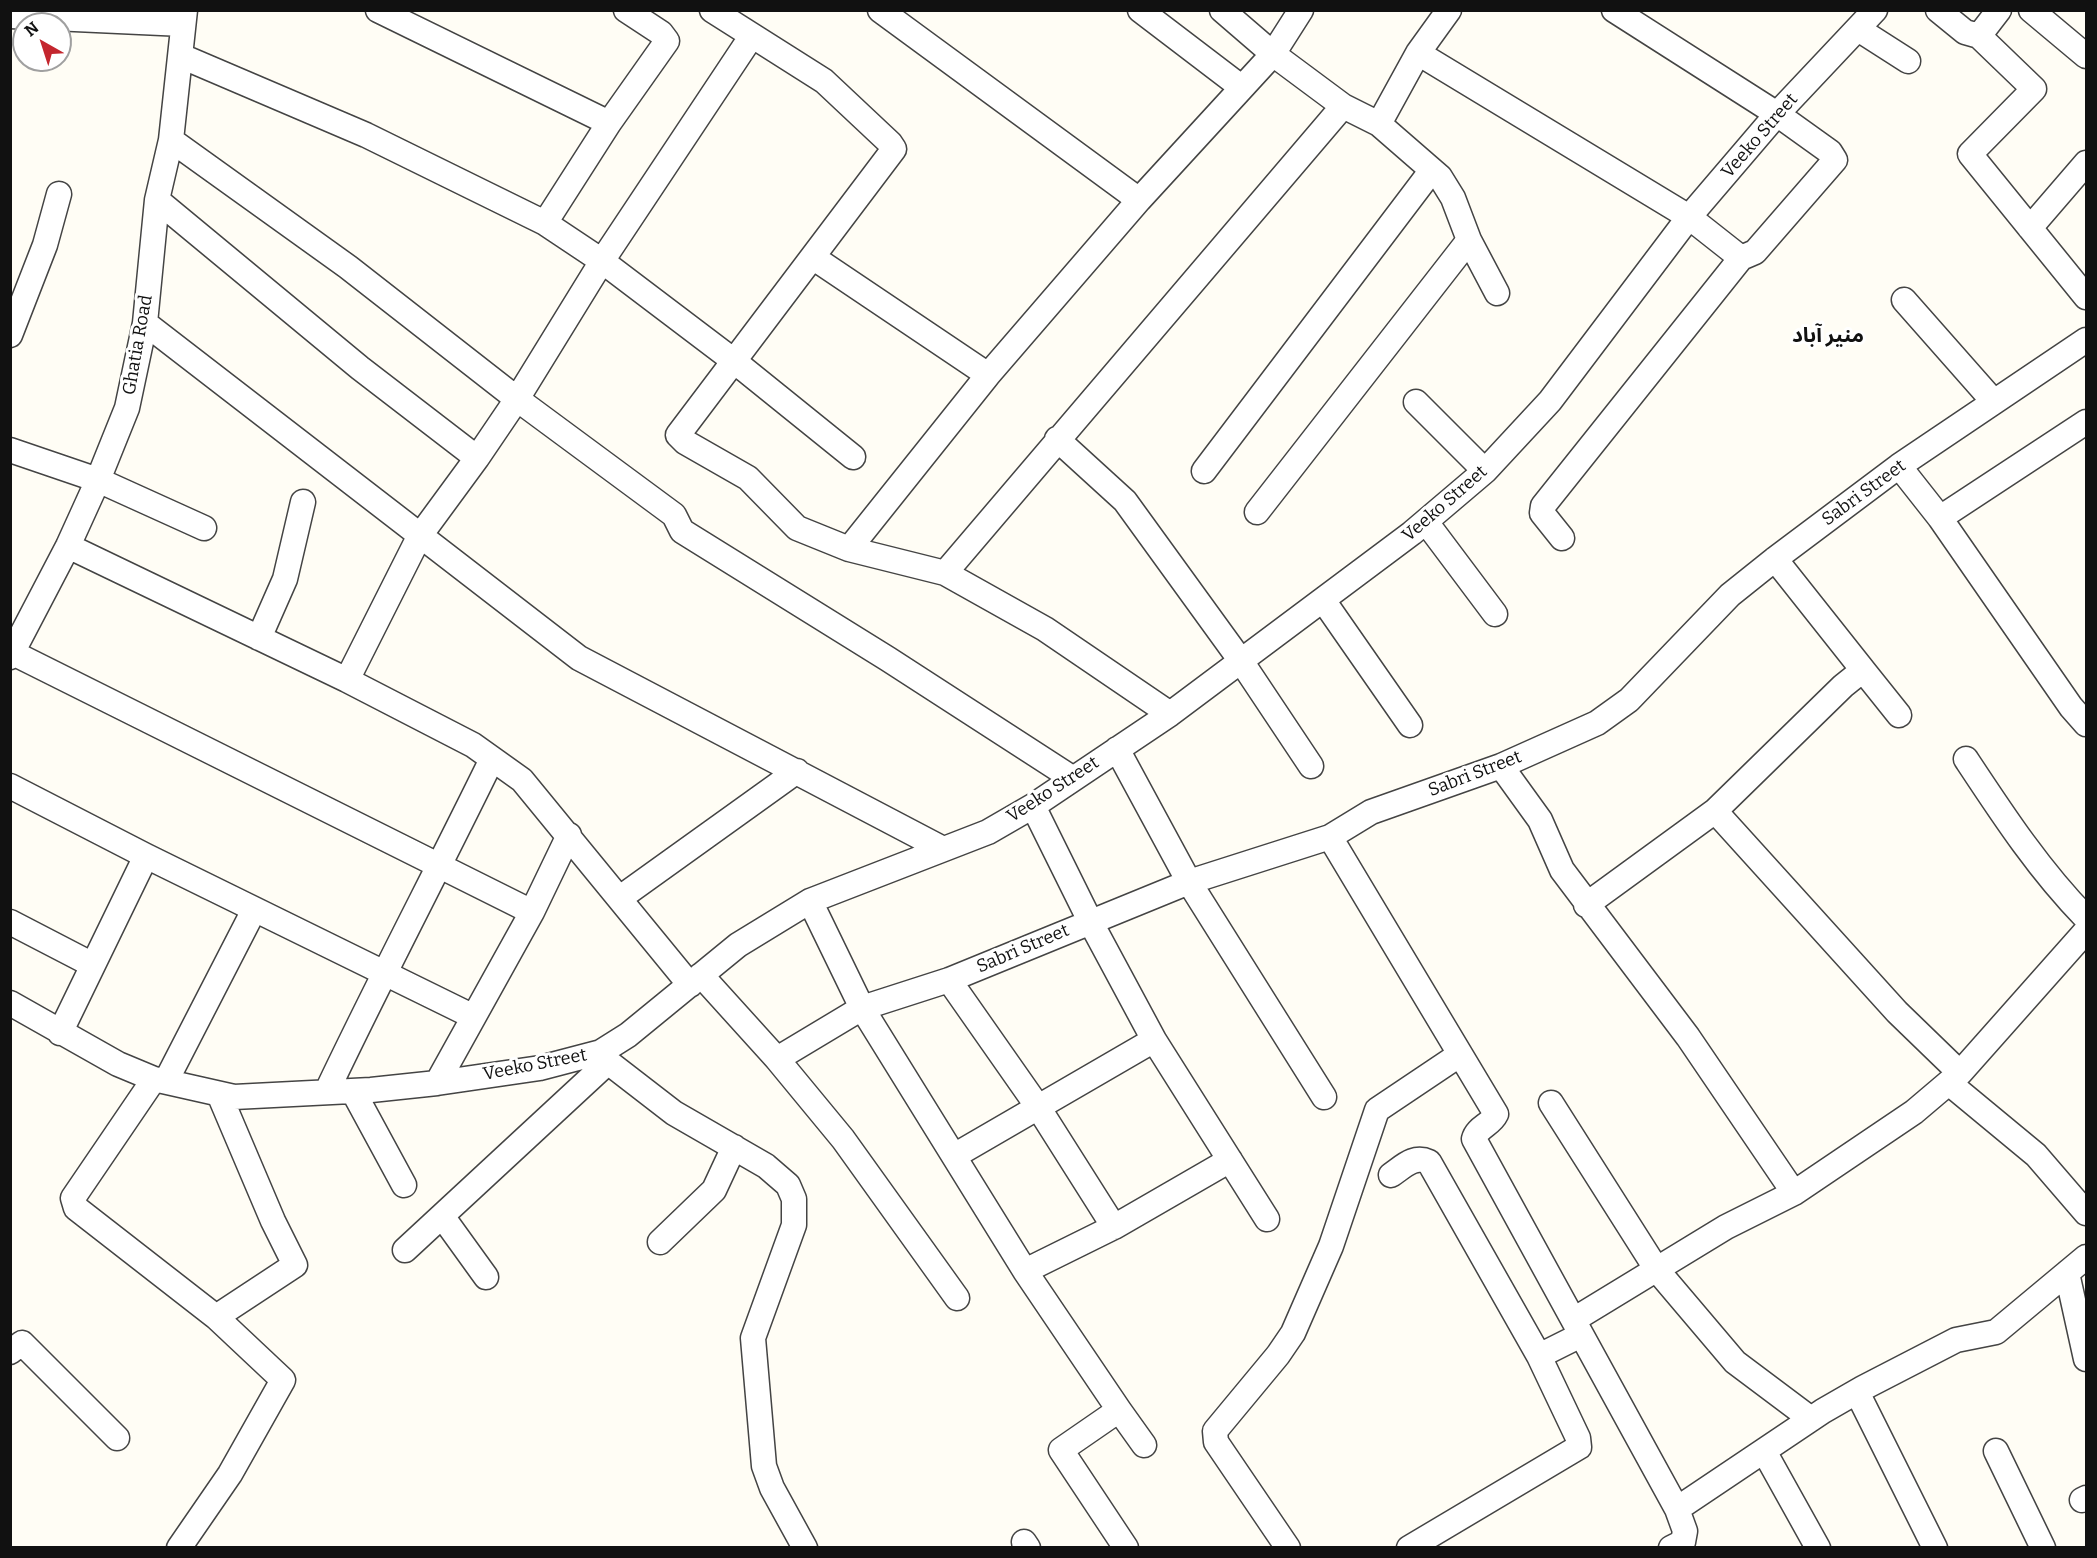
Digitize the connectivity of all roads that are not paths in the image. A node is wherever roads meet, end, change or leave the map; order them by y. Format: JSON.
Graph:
{"nodes":[{"id":1,"x":378,"y":10,"type":"edge"},
{"id":2,"x":626,"y":10,"type":"edge"},
{"id":3,"x":712,"y":10,"type":"edge"},
{"id":4,"x":880,"y":10,"type":"edge"},
{"id":5,"x":1140,"y":10,"type":"edge"},
{"id":6,"x":1222,"y":10,"type":"edge"},
{"id":7,"x":1301,"y":10,"type":"edge"},
{"id":8,"x":1449,"y":10,"type":"edge"},
{"id":9,"x":1614,"y":10,"type":"edge"},
{"id":10,"x":1875,"y":10,"type":"edge"},
{"id":11,"x":1938,"y":10,"type":"edge"},
{"id":12,"x":1999,"y":10,"type":"edge"},
{"id":13,"x":2031,"y":10,"type":"edge"},
{"id":14,"x":10,"y":16,"type":"edge"},
{"id":15,"x":184,"y":17,"type":"edge"},
{"id":16,"x":1857,"y":29,"type":"junction"},
{"id":17,"x":1979,"y":36,"type":"junction"},
{"id":18,"x":751,"y":37,"type":"junction"},
{"id":19,"x":1418,"y":53,"type":"junction"},
{"id":20,"x":1273,"y":54,"type":"junction"},
{"id":21,"x":181,"y":56,"type":"junction"},
{"id":22,"x":2086,"y":56,"type":"edge"},
{"id":23,"x":1908,"y":61,"type":"dead end"},
{"id":24,"x":1241,"y":87,"type":"junction"},
{"id":25,"x":1343,"y":106,"type":"junction"},
{"id":26,"x":1777,"y":114,"type":"junction"},
{"id":27,"x":609,"y":123,"type":"junction"},
{"id":28,"x":1379,"y":124,"type":"junction"},
{"id":29,"x":171,"y":140,"type":"junction"},
{"id":30,"x":2086,"y":163,"type":"edge"},
{"id":31,"x":1432,"y":170,"type":"junction"},
{"id":32,"x":59,"y":194,"type":"dead end"},
{"id":33,"x":157,"y":200,"type":"junction"},
{"id":34,"x":1139,"y":200,"type":"junction"},
{"id":35,"x":1689,"y":218,"type":"junction"},
{"id":36,"x":545,"y":223,"type":"junction"},
{"id":37,"x":2030,"y":228,"type":"junction"},
{"id":38,"x":1469,"y":240,"type":"junction"},
{"id":39,"x":813,"y":258,"type":"junction"},
{"id":40,"x":1741,"y":258,"type":"junction"},
{"id":41,"x":602,"y":261,"type":"junction"},
{"id":42,"x":1497,"y":293,"type":"dead end"},
{"id":43,"x":2086,"y":297,"type":"edge"},
{"id":44,"x":1904,"y":300,"type":"dead end"},
{"id":45,"x":145,"y":323,"type":"junction"},
{"id":46,"x":10,"y":335,"type":"edge"},
{"id":47,"x":2086,"y":340,"type":"edge"},
{"id":48,"x":734,"y":361,"type":"junction"},
{"id":49,"x":988,"y":375,"type":"junction"},
{"id":50,"x":517,"y":399,"type":"junction"},
{"id":51,"x":1416,"y":402,"type":"dead end"},
{"id":52,"x":1994,"y":402,"type":"junction"},
{"id":53,"x":2086,"y":422,"type":"edge"},
{"id":54,"x":1057,"y":439,"type":"junction"},
{"id":55,"x":10,"y":450,"type":"edge"},
{"id":56,"x":853,"y":457,"type":"dead end"},
{"id":57,"x":477,"y":458,"type":"junction"},
{"id":58,"x":1899,"y":466,"type":"junction"},
{"id":59,"x":1204,"y":471,"type":"dead end"},
{"id":60,"x":1485,"y":471,"type":"junction"},
{"id":61,"x":99,"y":480,"type":"junction"},
{"id":62,"x":303,"y":502,"type":"dead end"},
{"id":63,"x":1257,"y":512,"type":"dead end"},
{"id":64,"x":1940,"y":518,"type":"junction"},
{"id":65,"x":1426,"y":522,"type":"junction"},
{"id":66,"x":204,"y":528,"type":"dead end"},
{"id":67,"x":419,"y":537,"type":"junction"},
{"id":68,"x":1562,"y":538,"type":"dead end"},
{"id":69,"x":68,"y":546,"type":"junction"},
{"id":70,"x":849,"y":549,"type":"junction"},
{"id":71,"x":1775,"y":559,"type":"junction"},
{"id":72,"x":945,"y":573,"type":"junction"},
{"id":73,"x":1323,"y":600,"type":"junction"},
{"id":74,"x":1495,"y":614,"type":"dead end"},
{"id":75,"x":259,"y":638,"type":"junction"},
{"id":76,"x":12,"y":655,"type":"edge"},
{"id":77,"x":1241,"y":661,"type":"junction"},
{"id":78,"x":1863,"y":670,"type":"junction"},
{"id":79,"x":347,"y":680,"type":"junction"},
{"id":80,"x":1170,"y":714,"type":"junction"},
{"id":81,"x":1899,"y":715,"type":"dead end"},
{"id":82,"x":1410,"y":724,"type":"dead end"},
{"id":83,"x":2086,"y":724,"type":"edge"},
{"id":84,"x":1117,"y":748,"type":"junction"},
{"id":85,"x":492,"y":759,"type":"junction"},
{"id":86,"x":1966,"y":759,"type":"dead end"},
{"id":87,"x":1311,"y":766,"type":"dead end"},
{"id":88,"x":1501,"y":766,"type":"junction"},
{"id":89,"x":797,"y":771,"type":"junction"},
{"id":90,"x":1072,"y":778,"type":"junction"},
{"id":91,"x":10,"y":786,"type":"edge"},
{"id":92,"x":1034,"y":806,"type":"junction"},
{"id":93,"x":1715,"y":811,"type":"junction"},
{"id":94,"x":569,"y":835,"type":"junction"},
{"id":95,"x":1330,"y":837,"type":"junction"},
{"id":96,"x":944,"y":849,"type":"junction"},
{"id":97,"x":146,"y":856,"type":"junction"},
{"id":98,"x":440,"y":866,"type":"junction"},
{"id":99,"x":1190,"y":882,"type":"junction"},
{"id":100,"x":620,"y":898,"type":"junction"},
{"id":101,"x":810,"y":901,"type":"junction"},
{"id":102,"x":1587,"y":905,"type":"junction"},
{"id":103,"x":255,"y":910,"type":"junction"},
{"id":104,"x":532,"y":912,"type":"junction"},
{"id":105,"x":2086,"y":918,"type":"edge"},
{"id":106,"x":1090,"y":921,"type":"junction"},
{"id":107,"x":10,"y":922,"type":"edge"},
{"id":108,"x":2086,"y":931,"type":"edge"},
{"id":109,"x":91,"y":964,"type":"junction"},
{"id":110,"x":383,"y":973,"type":"junction"},
{"id":111,"x":696,"y":980,"type":"junction"},
{"id":112,"x":949,"y":980,"type":"junction"},
{"id":113,"x":10,"y":1003,"type":"edge"},
{"id":114,"x":862,"y":1008,"type":"junction"},
{"id":115,"x":472,"y":1016,"type":"junction"},
{"id":116,"x":60,"y":1033,"type":"junction"},
{"id":117,"x":1154,"y":1040,"type":"junction"},
{"id":118,"x":1459,"y":1055,"type":"junction"},
{"id":119,"x":604,"y":1057,"type":"junction"},
{"id":120,"x":777,"y":1059,"type":"junction"},
{"id":121,"x":1954,"y":1078,"type":"junction"},
{"id":122,"x":160,"y":1080,"type":"junction"},
{"id":123,"x":437,"y":1083,"type":"junction"},
{"id":124,"x":327,"y":1091,"type":"junction"},
{"id":125,"x":353,"y":1091,"type":"junction"},
{"id":126,"x":219,"y":1094,"type":"junction"},
{"id":127,"x":1324,"y":1097,"type":"dead end"},
{"id":128,"x":1551,"y":1103,"type":"dead end"},
{"id":129,"x":1038,"y":1107,"type":"junction"},
{"id":130,"x":734,"y":1147,"type":"junction"},
{"id":131,"x":954,"y":1156,"type":"junction"},
{"id":132,"x":1230,"y":1160,"type":"junction"},
{"id":133,"x":1391,"y":1175,"type":"dead end"},
{"id":134,"x":404,"y":1185,"type":"dead end"},
{"id":135,"x":1794,"y":1192,"type":"junction"},
{"id":136,"x":2086,"y":1213,"type":"edge"},
{"id":137,"x":442,"y":1216,"type":"junction"},
{"id":138,"x":1267,"y":1219,"type":"dead end"},
{"id":139,"x":1114,"y":1227,"type":"junction"},
{"id":140,"x":660,"y":1242,"type":"dead end"},
{"id":141,"x":405,"y":1250,"type":"dead end"},
{"id":142,"x":2086,"y":1257,"type":"edge"},
{"id":143,"x":1658,"y":1270,"type":"junction"},
{"id":144,"x":1025,"y":1271,"type":"junction"},
{"id":145,"x":2067,"y":1273,"type":"junction"},
{"id":146,"x":486,"y":1277,"type":"dead end"},
{"id":147,"x":957,"y":1298,"type":"dead end"},
{"id":148,"x":216,"y":1317,"type":"junction"},
{"id":149,"x":1578,"y":1327,"type":"junction"},
{"id":150,"x":10,"y":1352,"type":"edge"},
{"id":151,"x":1539,"y":1356,"type":"junction"},
{"id":152,"x":2086,"y":1359,"type":"edge"},
{"id":153,"x":1857,"y":1392,"type":"junction"},
{"id":154,"x":1119,"y":1410,"type":"junction"},
{"id":155,"x":1811,"y":1419,"type":"junction"},
{"id":156,"x":117,"y":1438,"type":"dead end"},
{"id":157,"x":1144,"y":1445,"type":"dead end"},
{"id":158,"x":1764,"y":1451,"type":"junction"},
{"id":159,"x":1996,"y":1451,"type":"dead end"},
{"id":160,"x":1677,"y":1509,"type":"junction"},
{"id":161,"x":1679,"y":1546,"type":"edge"},
{"id":162,"x":179,"y":1548,"type":"edge"},
{"id":163,"x":805,"y":1548,"type":"edge"},
{"id":164,"x":1126,"y":1548,"type":"edge"},
{"id":165,"x":1287,"y":1548,"type":"edge"},
{"id":166,"x":1409,"y":1548,"type":"edge"},
{"id":167,"x":1818,"y":1548,"type":"edge"},
{"id":168,"x":1935,"y":1548,"type":"edge"},
{"id":169,"x":2043,"y":1548,"type":"edge"}],
"edges":[{"from":1,"to":27,"type":"street"},
{"from":2,"to":27,"type":"street"},
{"from":3,"to":18,"type":"street"},
{"from":4,"to":34,"type":"street"},
{"from":5,"to":24,"type":"street"},
{"from":6,"to":20,"type":"street"},
{"from":7,"to":20,"type":"street"},
{"from":8,"to":19,"type":"street"},
{"from":9,"to":26,"type":"street"},
{"from":10,"to":16,"type":"street","name":"Veeko Street"},
{"from":11,"to":17,"type":"street"},
{"from":12,"to":17,"type":"street"},
{"from":13,"to":22,"type":"street"},
{"from":14,"to":15,"type":"street"},
{"from":15,"to":21,"type":"street","name":"Ghatia Road"},
{"from":16,"to":23,"type":"street"},
{"from":16,"to":26,"type":"street","name":"Veeko Street"},
{"from":17,"to":37,"type":"street"},
{"from":18,"to":39,"type":"street"},
{"from":18,"to":41,"type":"street"},
{"from":19,"to":28,"type":"street"},
{"from":19,"to":35,"type":"street"},
{"from":20,"to":24,"type":"street"},
{"from":20,"to":25,"type":"street"},
{"from":21,"to":29,"type":"street","name":"Ghatia Road"},
{"from":21,"to":36,"type":"street"},
{"from":24,"to":34,"type":"street"},
{"from":25,"to":28,"type":"street"},
{"from":25,"to":54,"type":"street"},
{"from":26,"to":35,"type":"street","name":"Veeko Street"},
{"from":26,"to":40,"type":"street"},
{"from":27,"to":36,"type":"street"},
{"from":28,"to":31,"type":"street"},
{"from":29,"to":33,"type":"street","name":"Ghatia Road"},
{"from":29,"to":50,"type":"street"},
{"from":30,"to":37,"type":"street"},
{"from":31,"to":38,"type":"street"},
{"from":31,"to":59,"type":"street"},
{"from":32,"to":46,"type":"street"},
{"from":33,"to":45,"type":"street","name":"Ghatia Road"},
{"from":33,"to":57,"type":"street"},
{"from":34,"to":49,"type":"street"},
{"from":35,"to":40,"type":"street"},
{"from":35,"to":60,"type":"street","name":"Veeko Street"},
{"from":36,"to":41,"type":"street"},
{"from":37,"to":43,"type":"street"},
{"from":38,"to":42,"type":"street"},
{"from":38,"to":63,"type":"street"},
{"from":39,"to":48,"type":"street"},
{"from":39,"to":49,"type":"street"},
{"from":40,"to":68,"type":"street"},
{"from":41,"to":48,"type":"street"},
{"from":41,"to":50,"type":"street"},
{"from":44,"to":52,"type":"street"},
{"from":45,"to":61,"type":"street","name":"Ghatia Road"},
{"from":45,"to":67,"type":"street"},
{"from":47,"to":52,"type":"street","name":"Sabri Street"},
{"from":48,"to":56,"type":"street"},
{"from":48,"to":70,"type":"street"},
{"from":49,"to":70,"type":"street"},
{"from":50,"to":57,"type":"street"},
{"from":50,"to":90,"type":"street"},
{"from":51,"to":60,"type":"street"},
{"from":52,"to":58,"type":"street","name":"Sabri Street"},
{"from":53,"to":64,"type":"street"},
{"from":54,"to":72,"type":"street"},
{"from":54,"to":77,"type":"street"},
{"from":55,"to":61,"type":"street"},
{"from":57,"to":67,"type":"street"},
{"from":58,"to":64,"type":"street"},
{"from":58,"to":71,"type":"street","name":"Sabri Street"},
{"from":60,"to":65,"type":"street","name":"Veeko Street"},
{"from":61,"to":66,"type":"street"},
{"from":61,"to":69,"type":"street","name":"Ghatia Road"},
{"from":62,"to":75,"type":"street"},
{"from":64,"to":83,"type":"street"},
{"from":65,"to":73,"type":"street","name":"Veeko Street"},
{"from":65,"to":74,"type":"street"},
{"from":67,"to":79,"type":"street"},
{"from":67,"to":89,"type":"street"},
{"from":69,"to":75,"type":"street"},
{"from":69,"to":76,"type":"street","name":"Ghatia Road"},
{"from":70,"to":72,"type":"street"},
{"from":71,"to":78,"type":"street"},
{"from":71,"to":88,"type":"street","name":"Sabri Street"},
{"from":72,"to":80,"type":"street"},
{"from":73,"to":77,"type":"street","name":"Veeko Street"},
{"from":73,"to":82,"type":"street"},
{"from":75,"to":79,"type":"street"},
{"from":76,"to":98,"type":"street"},
{"from":77,"to":80,"type":"street","name":"Veeko Street"},
{"from":77,"to":87,"type":"street"},
{"from":78,"to":81,"type":"street"},
{"from":78,"to":93,"type":"street"},
{"from":79,"to":85,"type":"street"},
{"from":80,"to":84,"type":"street","name":"Veeko Street"},
{"from":84,"to":90,"type":"street","name":"Veeko Street"},
{"from":84,"to":99,"type":"street"},
{"from":85,"to":94,"type":"street"},
{"from":85,"to":98,"type":"street"},
{"from":86,"to":105,"type":"street"},
{"from":88,"to":95,"type":"street","name":"Sabri Street"},
{"from":88,"to":102,"type":"street"},
{"from":89,"to":96,"type":"street"},
{"from":89,"to":100,"type":"street"},
{"from":90,"to":92,"type":"street","name":"Veeko Street"},
{"from":91,"to":97,"type":"street"},
{"from":92,"to":96,"type":"street","name":"Veeko Street"},
{"from":92,"to":106,"type":"street"},
{"from":93,"to":102,"type":"street"},
{"from":93,"to":121,"type":"street"},
{"from":94,"to":100,"type":"street"},
{"from":94,"to":104,"type":"street"},
{"from":95,"to":99,"type":"street","name":"Sabri Street"},
{"from":95,"to":118,"type":"street"},
{"from":96,"to":101,"type":"street","name":"Veeko Street"},
{"from":97,"to":103,"type":"street"},
{"from":97,"to":109,"type":"street"},
{"from":98,"to":104,"type":"street"},
{"from":98,"to":110,"type":"street"},
{"from":99,"to":106,"type":"street","name":"Sabri Street"},
{"from":99,"to":127,"type":"street"},
{"from":100,"to":111,"type":"street"},
{"from":101,"to":111,"type":"street","name":"Veeko Street"},
{"from":101,"to":114,"type":"street"},
{"from":102,"to":135,"type":"street"},
{"from":103,"to":110,"type":"street"},
{"from":103,"to":122,"type":"street"},
{"from":104,"to":115,"type":"street"},
{"from":106,"to":112,"type":"street","name":"Sabri Street"},
{"from":106,"to":117,"type":"street"},
{"from":107,"to":109,"type":"street"},
{"from":108,"to":121,"type":"street"},
{"from":109,"to":116,"type":"street"},
{"from":110,"to":115,"type":"street"},
{"from":110,"to":124,"type":"street"},
{"from":111,"to":119,"type":"street","name":"Veeko Street"},
{"from":111,"to":120,"type":"street"},
{"from":112,"to":114,"type":"street","name":"Sabri Street"},
{"from":112,"to":129,"type":"street"},
{"from":113,"to":116,"type":"street","name":"Veeko Street"},
{"from":114,"to":120,"type":"street","name":"Sabri Street"},
{"from":114,"to":131,"type":"street"},
{"from":115,"to":123,"type":"street"},
{"from":116,"to":122,"type":"street","name":"Veeko Street"},
{"from":117,"to":129,"type":"street"},
{"from":117,"to":132,"type":"street"},
{"from":118,"to":149,"type":"street"},
{"from":118,"to":165,"type":"street"},
{"from":119,"to":123,"type":"street","name":"Veeko Street"},
{"from":119,"to":130,"type":"street"},
{"from":119,"to":137,"type":"street"},
{"from":120,"to":147,"type":"street"},
{"from":121,"to":135,"type":"street"},
{"from":121,"to":136,"type":"street"},
{"from":122,"to":126,"type":"street","name":"Veeko Street"},
{"from":122,"to":148,"type":"street"},
{"from":123,"to":125,"type":"street","name":"Veeko Street"},
{"from":124,"to":125,"type":"street","name":"Veeko Street"},
{"from":124,"to":126,"type":"street","name":"Veeko Street"},
{"from":125,"to":134,"type":"street"},
{"from":126,"to":148,"type":"street"},
{"from":128,"to":143,"type":"street"},
{"from":129,"to":131,"type":"street"},
{"from":129,"to":139,"type":"street"},
{"from":130,"to":140,"type":"street"},
{"from":130,"to":163,"type":"street"},
{"from":131,"to":144,"type":"street"},
{"from":132,"to":138,"type":"street"},
{"from":132,"to":139,"type":"street"},
{"from":133,"to":151,"type":"street"},
{"from":135,"to":143,"type":"street"},
{"from":137,"to":141,"type":"street"},
{"from":137,"to":146,"type":"street"},
{"from":139,"to":144,"type":"street"},
{"from":142,"to":145,"type":"street"},
{"from":143,"to":149,"type":"street"},
{"from":143,"to":155,"type":"street"},
{"from":144,"to":154,"type":"street"},
{"from":145,"to":152,"type":"street"},
{"from":145,"to":153,"type":"street"},
{"from":148,"to":162,"type":"street"},
{"from":149,"to":151,"type":"street"},
{"from":149,"to":160,"type":"street"},
{"from":150,"to":156,"type":"street"},
{"from":151,"to":166,"type":"street"},
{"from":153,"to":155,"type":"street"},
{"from":153,"to":168,"type":"street"},
{"from":154,"to":157,"type":"street"},
{"from":154,"to":164,"type":"street"},
{"from":155,"to":158,"type":"street"},
{"from":158,"to":160,"type":"street"},
{"from":158,"to":167,"type":"street"},
{"from":159,"to":169,"type":"street"},
{"from":160,"to":161,"type":"street"}]}
